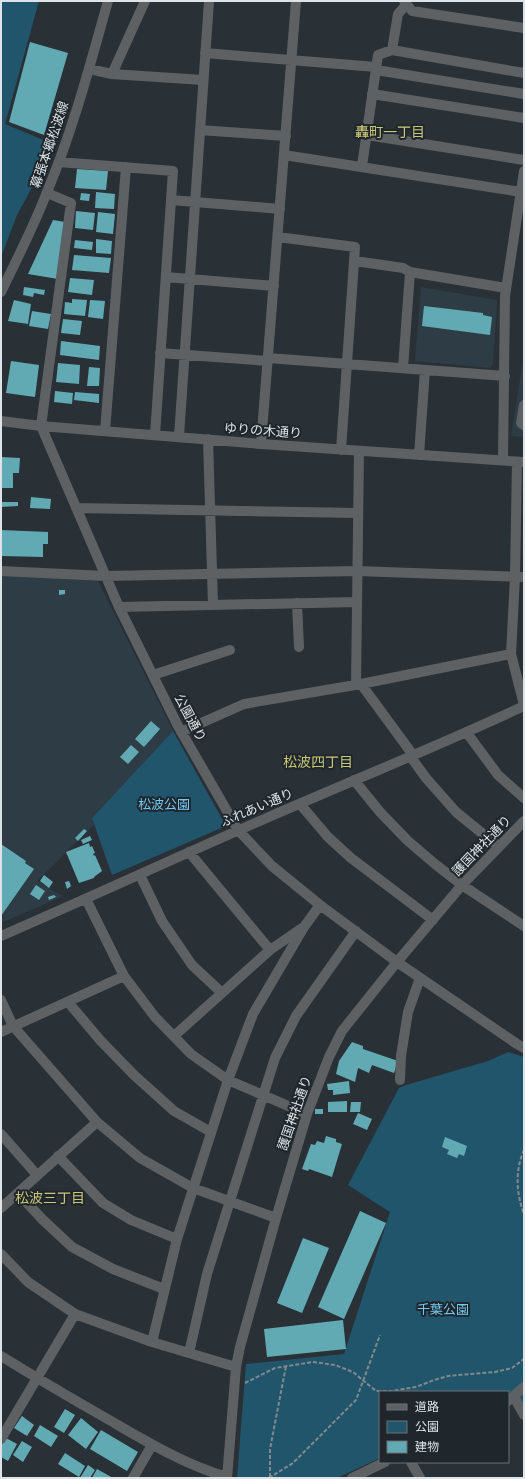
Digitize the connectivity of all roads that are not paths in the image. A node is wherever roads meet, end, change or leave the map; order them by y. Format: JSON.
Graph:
{"nodes":[{"id":1,"x":108,"y":1,"type":"edge"},
{"id":2,"x":145,"y":1,"type":"edge"},
{"id":3,"x":208,"y":1,"type":"edge"},
{"id":4,"x":296,"y":1,"type":"edge"},
{"id":5,"x":405,"y":3,"type":"edge"},
{"id":6,"x":524,"y":28,"type":"edge"},
{"id":7,"x":392,"y":50,"type":"junction"},
{"id":8,"x":205,"y":53,"type":"junction"},
{"id":9,"x":292,"y":61,"type":"junction"},
{"id":10,"x":376,"y":68,"type":"junction"},
{"id":11,"x":89,"y":69,"type":"junction"},
{"id":12,"x":524,"y":73,"type":"edge"},
{"id":13,"x":112,"y":74,"type":"junction"},
{"id":14,"x":203,"y":80,"type":"junction"},
{"id":15,"x":372,"y":94,"type":"junction"},
{"id":16,"x":524,"y":94,"type":"edge"},
{"id":17,"x":524,"y":118,"type":"edge"},
{"id":18,"x":200,"y":130,"type":"junction"},
{"id":19,"x":367,"y":135,"type":"junction"},
{"id":20,"x":286,"y":136,"type":"junction"},
{"id":21,"x":284,"y":155,"type":"junction"},
{"id":22,"x":524,"y":160,"type":"edge"},
{"id":23,"x":59,"y":162,"type":"junction"},
{"id":24,"x":362,"y":166,"type":"junction"},
{"id":25,"x":126,"y":167,"type":"junction"},
{"id":26,"x":524,"y":171,"type":"edge"},
{"id":27,"x":521,"y":192,"type":"junction"},
{"id":28,"x":47,"y":193,"type":"junction"},
{"id":29,"x":171,"y":200,"type":"junction"},
{"id":30,"x":195,"y":202,"type":"junction"},
{"id":31,"x":280,"y":209,"type":"junction"},
{"id":32,"x":278,"y":237,"type":"junction"},
{"id":33,"x":355,"y":261,"type":"junction"},
{"id":34,"x":410,"y":272,"type":"junction"},
{"id":35,"x":166,"y":277,"type":"junction"},
{"id":36,"x":189,"y":279,"type":"junction"},
{"id":37,"x":274,"y":286,"type":"junction"},
{"id":38,"x":506,"y":288,"type":"junction"},
{"id":39,"x":1,"y":292,"type":"edge"},
{"id":40,"x":160,"y":353,"type":"junction"},
{"id":41,"x":184,"y":355,"type":"junction"},
{"id":42,"x":268,"y":360,"type":"junction"},
{"id":43,"x":348,"y":364,"type":"junction"},
{"id":44,"x":403,"y":368,"type":"junction"},
{"id":45,"x":425,"y":370,"type":"junction"},
{"id":46,"x":505,"y":376,"type":"junction"},
{"id":47,"x":524,"y":405,"type":"edge"},
{"id":48,"x":1,"y":421,"type":"edge"},
{"id":49,"x":524,"y":424,"type":"edge"},
{"id":50,"x":41,"y":426,"type":"junction"},
{"id":51,"x":105,"y":431,"type":"junction"},
{"id":52,"x":154,"y":435,"type":"junction"},
{"id":53,"x":178,"y":436,"type":"junction"},
{"id":54,"x":208,"y":439,"type":"junction"},
{"id":55,"x":261,"y":444,"type":"junction"},
{"id":56,"x":341,"y":450,"type":"junction"},
{"id":57,"x":359,"y":451,"type":"junction"},
{"id":58,"x":419,"y":455,"type":"junction"},
{"id":59,"x":503,"y":460,"type":"junction"},
{"id":60,"x":521,"y":462,"type":"edge"},
{"id":61,"x":76,"y":508,"type":"junction"},
{"id":62,"x":210,"y":511,"type":"junction"},
{"id":63,"x":358,"y":513,"type":"junction"},
{"id":64,"x":1,"y":571,"type":"edge"},
{"id":65,"x":357,"y":571,"type":"junction"},
{"id":66,"x":212,"y":573,"type":"junction"},
{"id":67,"x":106,"y":576,"type":"junction"},
{"id":68,"x":520,"y":577,"type":"edge"},
{"id":69,"x":357,"y":602,"type":"junction"},
{"id":70,"x":297,"y":603,"type":"junction"},
{"id":71,"x":213,"y":605,"type":"junction"},
{"id":72,"x":119,"y":607,"type":"junction"},
{"id":73,"x":514,"y":608,"type":"junction"},
{"id":74,"x":524,"y":608,"type":"edge"},
{"id":75,"x":299,"y":647,"type":"dead end"},
{"id":76,"x":230,"y":650,"type":"dead end"},
{"id":77,"x":511,"y":654,"type":"junction"},
{"id":78,"x":153,"y":675,"type":"junction"},
{"id":79,"x":358,"y":684,"type":"junction"},
{"id":80,"x":524,"y":706,"type":"edge"},
{"id":81,"x":181,"y":732,"type":"junction"},
{"id":82,"x":467,"y":733,"type":"junction"},
{"id":83,"x":412,"y":755,"type":"junction"},
{"id":84,"x":354,"y":780,"type":"junction"},
{"id":85,"x":524,"y":798,"type":"edge"},
{"id":86,"x":300,"y":804,"type":"junction"},
{"id":87,"x":524,"y":820,"type":"edge"},
{"id":88,"x":238,"y":830,"type":"junction"},
{"id":89,"x":498,"y":847,"type":"junction"},
{"id":90,"x":189,"y":852,"type":"junction"},
{"id":91,"x":140,"y":875,"type":"junction"},
{"id":92,"x":462,"y":885,"type":"junction"},
{"id":93,"x":86,"y":899,"type":"junction"},
{"id":94,"x":320,"y":905,"type":"junction"},
{"id":95,"x":433,"y":920,"type":"junction"},
{"id":96,"x":524,"y":926,"type":"edge"},
{"id":97,"x":304,"y":927,"type":"junction"},
{"id":98,"x":356,"y":931,"type":"junction"},
{"id":99,"x":1,"y":936,"type":"edge"},
{"id":100,"x":270,"y":950,"type":"junction"},
{"id":101,"x":397,"y":962,"type":"junction"},
{"id":102,"x":124,"y":976,"type":"junction"},
{"id":103,"x":420,"y":978,"type":"junction"},
{"id":104,"x":222,"y":993,"type":"junction"},
{"id":105,"x":1,"y":1000,"type":"edge"},
{"id":106,"x":68,"y":1002,"type":"junction"},
{"id":107,"x":13,"y":1026,"type":"junction"},
{"id":108,"x":1,"y":1032,"type":"edge"},
{"id":109,"x":174,"y":1036,"type":"junction"},
{"id":110,"x":524,"y":1048,"type":"edge"},
{"id":111,"x":228,"y":1080,"type":"junction"},
{"id":112,"x":400,"y":1080,"type":"dead end"},
{"id":113,"x":263,"y":1096,"type":"junction"},
{"id":114,"x":307,"y":1114,"type":"junction"},
{"id":115,"x":97,"y":1122,"type":"junction"},
{"id":116,"x":211,"y":1132,"type":"junction"},
{"id":117,"x":1,"y":1134,"type":"edge"},
{"id":118,"x":58,"y":1156,"type":"junction"},
{"id":119,"x":37,"y":1175,"type":"junction"},
{"id":120,"x":193,"y":1188,"type":"junction"},
{"id":121,"x":18,"y":1193,"type":"junction"},
{"id":122,"x":230,"y":1201,"type":"junction"},
{"id":123,"x":1,"y":1208,"type":"edge"},
{"id":124,"x":276,"y":1218,"type":"junction"},
{"id":125,"x":176,"y":1239,"type":"junction"},
{"id":126,"x":1,"y":1254,"type":"edge"},
{"id":127,"x":164,"y":1289,"type":"junction"},
{"id":128,"x":75,"y":1314,"type":"junction"},
{"id":129,"x":152,"y":1342,"type":"junction"},
{"id":130,"x":189,"y":1353,"type":"junction"},
{"id":131,"x":1,"y":1356,"type":"edge"},
{"id":132,"x":236,"y":1367,"type":"junction"},
{"id":133,"x":37,"y":1378,"type":"junction"},
{"id":134,"x":524,"y":1387,"type":"edge"},
{"id":135,"x":511,"y":1399,"type":"edge"},
{"id":136,"x":524,"y":1415,"type":"edge"},
{"id":137,"x":1,"y":1440,"type":"edge"},
{"id":138,"x":152,"y":1445,"type":"junction"},
{"id":139,"x":383,"y":1463,"type":"edge"},
{"id":140,"x":412,"y":1463,"type":"edge"},
{"id":141,"x":227,"y":1477,"type":"edge"},
{"id":142,"x":133,"y":1478,"type":"edge"},
{"id":143,"x":352,"y":1478,"type":"edge"},
{"id":144,"x":420,"y":1478,"type":"edge"}],
"edges":[{"from":1,"to":11,"type":"street","name":"幕張本郷松波線"},
{"from":2,"to":13,"type":"street"},
{"from":3,"to":8,"type":"street"},
{"from":4,"to":9,"type":"street"},
{"from":5,"to":6,"type":"street"},
{"from":5,"to":7,"type":"street"},
{"from":7,"to":10,"type":"street"},
{"from":7,"to":12,"type":"street"},
{"from":8,"to":9,"type":"street"},
{"from":8,"to":14,"type":"street"},
{"from":9,"to":10,"type":"street"},
{"from":9,"to":20,"type":"street"},
{"from":10,"to":15,"type":"street"},
{"from":10,"to":16,"type":"street"},
{"from":11,"to":13,"type":"street"},
{"from":11,"to":23,"type":"street","name":"幕張本郷松波線"},
{"from":13,"to":14,"type":"street"},
{"from":14,"to":18,"type":"street"},
{"from":15,"to":17,"type":"street"},
{"from":15,"to":19,"type":"street"},
{"from":18,"to":20,"type":"street"},
{"from":18,"to":30,"type":"street"},
{"from":19,"to":22,"type":"street"},
{"from":19,"to":24,"type":"street"},
{"from":20,"to":21,"type":"street"},
{"from":21,"to":24,"type":"street"},
{"from":21,"to":31,"type":"street"},
{"from":23,"to":25,"type":"street"},
{"from":23,"to":28,"type":"street","name":"幕張本郷松波線"},
{"from":24,"to":27,"type":"street"},
{"from":25,"to":29,"type":"street"},
{"from":25,"to":51,"type":"street"},
{"from":26,"to":27,"type":"street"},
{"from":27,"to":38,"type":"street"},
{"from":28,"to":39,"type":"street","name":"幕張本郷松波線"},
{"from":28,"to":50,"type":"street"},
{"from":29,"to":30,"type":"street"},
{"from":29,"to":35,"type":"street"},
{"from":30,"to":31,"type":"street"},
{"from":30,"to":36,"type":"street"},
{"from":31,"to":32,"type":"street"},
{"from":32,"to":33,"type":"street"},
{"from":32,"to":37,"type":"street"},
{"from":33,"to":34,"type":"street"},
{"from":33,"to":43,"type":"street"},
{"from":34,"to":38,"type":"street"},
{"from":34,"to":44,"type":"street"},
{"from":35,"to":36,"type":"street"},
{"from":35,"to":40,"type":"street"},
{"from":36,"to":37,"type":"street"},
{"from":36,"to":41,"type":"street"},
{"from":37,"to":42,"type":"street"},
{"from":38,"to":46,"type":"street"},
{"from":40,"to":41,"type":"street"},
{"from":40,"to":52,"type":"street"},
{"from":41,"to":42,"type":"street"},
{"from":41,"to":53,"type":"street"},
{"from":42,"to":43,"type":"street"},
{"from":42,"to":55,"type":"street"},
{"from":43,"to":44,"type":"street"},
{"from":43,"to":56,"type":"street"},
{"from":44,"to":45,"type":"street"},
{"from":45,"to":46,"type":"street"},
{"from":45,"to":58,"type":"street"},
{"from":46,"to":59,"type":"street"},
{"from":47,"to":49,"type":"street"},
{"from":48,"to":50,"type":"street","name":"ゆりの木通り"},
{"from":50,"to":51,"type":"street","name":"ゆりの木通り"},
{"from":50,"to":61,"type":"street","name":"公園通り"},
{"from":51,"to":52,"type":"street","name":"ゆりの木通り"},
{"from":52,"to":53,"type":"street","name":"ゆりの木通り"},
{"from":53,"to":54,"type":"street","name":"ゆりの木通り"},
{"from":54,"to":55,"type":"street","name":"ゆりの木通り"},
{"from":54,"to":62,"type":"street"},
{"from":55,"to":56,"type":"street","name":"ゆりの木通り"},
{"from":56,"to":57,"type":"street","name":"ゆりの木通り"},
{"from":57,"to":58,"type":"street","name":"ゆりの木通り"},
{"from":57,"to":63,"type":"street"},
{"from":58,"to":59,"type":"street","name":"ゆりの木通り"},
{"from":59,"to":60,"type":"street","name":"ゆりの木通り"},
{"from":60,"to":68,"type":"street"},
{"from":61,"to":62,"type":"street"},
{"from":61,"to":67,"type":"street","name":"公園通り"},
{"from":62,"to":63,"type":"street"},
{"from":62,"to":66,"type":"street"},
{"from":63,"to":65,"type":"street"},
{"from":64,"to":67,"type":"street"},
{"from":65,"to":66,"type":"street"},
{"from":65,"to":68,"type":"street"},
{"from":65,"to":69,"type":"street"},
{"from":66,"to":67,"type":"street"},
{"from":66,"to":71,"type":"street"},
{"from":67,"to":72,"type":"street","name":"公園通り"},
{"from":68,"to":73,"type":"street"},
{"from":69,"to":70,"type":"street"},
{"from":69,"to":79,"type":"street"},
{"from":70,"to":71,"type":"street"},
{"from":70,"to":75,"type":"street"},
{"from":71,"to":72,"type":"street"},
{"from":72,"to":78,"type":"street","name":"公園通り"},
{"from":73,"to":74,"type":"street"},
{"from":73,"to":77,"type":"street"},
{"from":76,"to":78,"type":"street"},
{"from":77,"to":79,"type":"street"},
{"from":77,"to":80,"type":"street"},
{"from":78,"to":81,"type":"street","name":"公園通り"},
{"from":79,"to":81,"type":"street"},
{"from":79,"to":83,"type":"street"},
{"from":80,"to":82,"type":"street","name":"ふれあい通り"},
{"from":81,"to":88,"type":"street","name":"公園通り"},
{"from":82,"to":83,"type":"street","name":"ふれあい通り"},
{"from":82,"to":85,"type":"street"},
{"from":83,"to":84,"type":"street","name":"ふれあい通り"},
{"from":83,"to":89,"type":"street"},
{"from":84,"to":86,"type":"street","name":"ふれあい通り"},
{"from":84,"to":92,"type":"street"},
{"from":86,"to":88,"type":"street","name":"ふれあい通り"},
{"from":86,"to":95,"type":"street"},
{"from":87,"to":89,"type":"street","name":"護国神社通り"},
{"from":88,"to":90,"type":"street","name":"ふれあい通り"},
{"from":88,"to":94,"type":"street","name":"公園通り"},
{"from":89,"to":92,"type":"street","name":"護国神社通り"},
{"from":90,"to":91,"type":"street","name":"ふれあい通り"},
{"from":90,"to":100,"type":"street"},
{"from":91,"to":93,"type":"street","name":"ふれあい通り"},
{"from":91,"to":104,"type":"street"},
{"from":92,"to":95,"type":"street","name":"護国神社通り"},
{"from":92,"to":96,"type":"street"},
{"from":93,"to":99,"type":"street","name":"ふれあい通り"},
{"from":93,"to":102,"type":"street"},
{"from":94,"to":97,"type":"street"},
{"from":94,"to":98,"type":"street","name":"公園通り"},
{"from":95,"to":101,"type":"street","name":"護国神社通り"},
{"from":97,"to":100,"type":"street"},
{"from":97,"to":111,"type":"street"},
{"from":98,"to":101,"type":"street","name":"公園通り"},
{"from":98,"to":113,"type":"street"},
{"from":100,"to":104,"type":"street"},
{"from":101,"to":103,"type":"street","name":"公園通り"},
{"from":101,"to":114,"type":"street","name":"護国神社通り"},
{"from":102,"to":106,"type":"street"},
{"from":102,"to":109,"type":"street"},
{"from":103,"to":110,"type":"street","name":"公園通り"},
{"from":103,"to":112,"type":"street"},
{"from":104,"to":109,"type":"street"},
{"from":105,"to":107,"type":"street"},
{"from":106,"to":107,"type":"street"},
{"from":106,"to":116,"type":"street"},
{"from":107,"to":108,"type":"street"},
{"from":107,"to":115,"type":"street"},
{"from":109,"to":111,"type":"street"},
{"from":111,"to":113,"type":"street"},
{"from":111,"to":116,"type":"street"},
{"from":113,"to":114,"type":"street"},
{"from":113,"to":122,"type":"street"},
{"from":114,"to":124,"type":"street","name":"護国神社通り"},
{"from":115,"to":118,"type":"street"},
{"from":115,"to":120,"type":"street"},
{"from":116,"to":120,"type":"street"},
{"from":117,"to":119,"type":"street"},
{"from":118,"to":119,"type":"street"},
{"from":118,"to":125,"type":"street"},
{"from":119,"to":121,"type":"street"},
{"from":120,"to":122,"type":"street"},
{"from":120,"to":125,"type":"street"},
{"from":121,"to":123,"type":"street"},
{"from":121,"to":127,"type":"street"},
{"from":122,"to":124,"type":"street"},
{"from":122,"to":130,"type":"street"},
{"from":124,"to":132,"type":"street","name":"護国神社通り"},
{"from":125,"to":127,"type":"street"},
{"from":126,"to":128,"type":"street"},
{"from":127,"to":129,"type":"street"},
{"from":128,"to":129,"type":"street"},
{"from":128,"to":133,"type":"street"},
{"from":129,"to":130,"type":"street"},
{"from":130,"to":132,"type":"street"},
{"from":131,"to":133,"type":"street"},
{"from":132,"to":141,"type":"street","name":"護国神社通り"},
{"from":133,"to":137,"type":"street"},
{"from":133,"to":138,"type":"street"},
{"from":134,"to":135,"type":"street"},
{"from":135,"to":136,"type":"street"},
{"from":138,"to":141,"type":"street"},
{"from":138,"to":142,"type":"street"},
{"from":139,"to":143,"type":"street"},
{"from":140,"to":144,"type":"street"}]}
